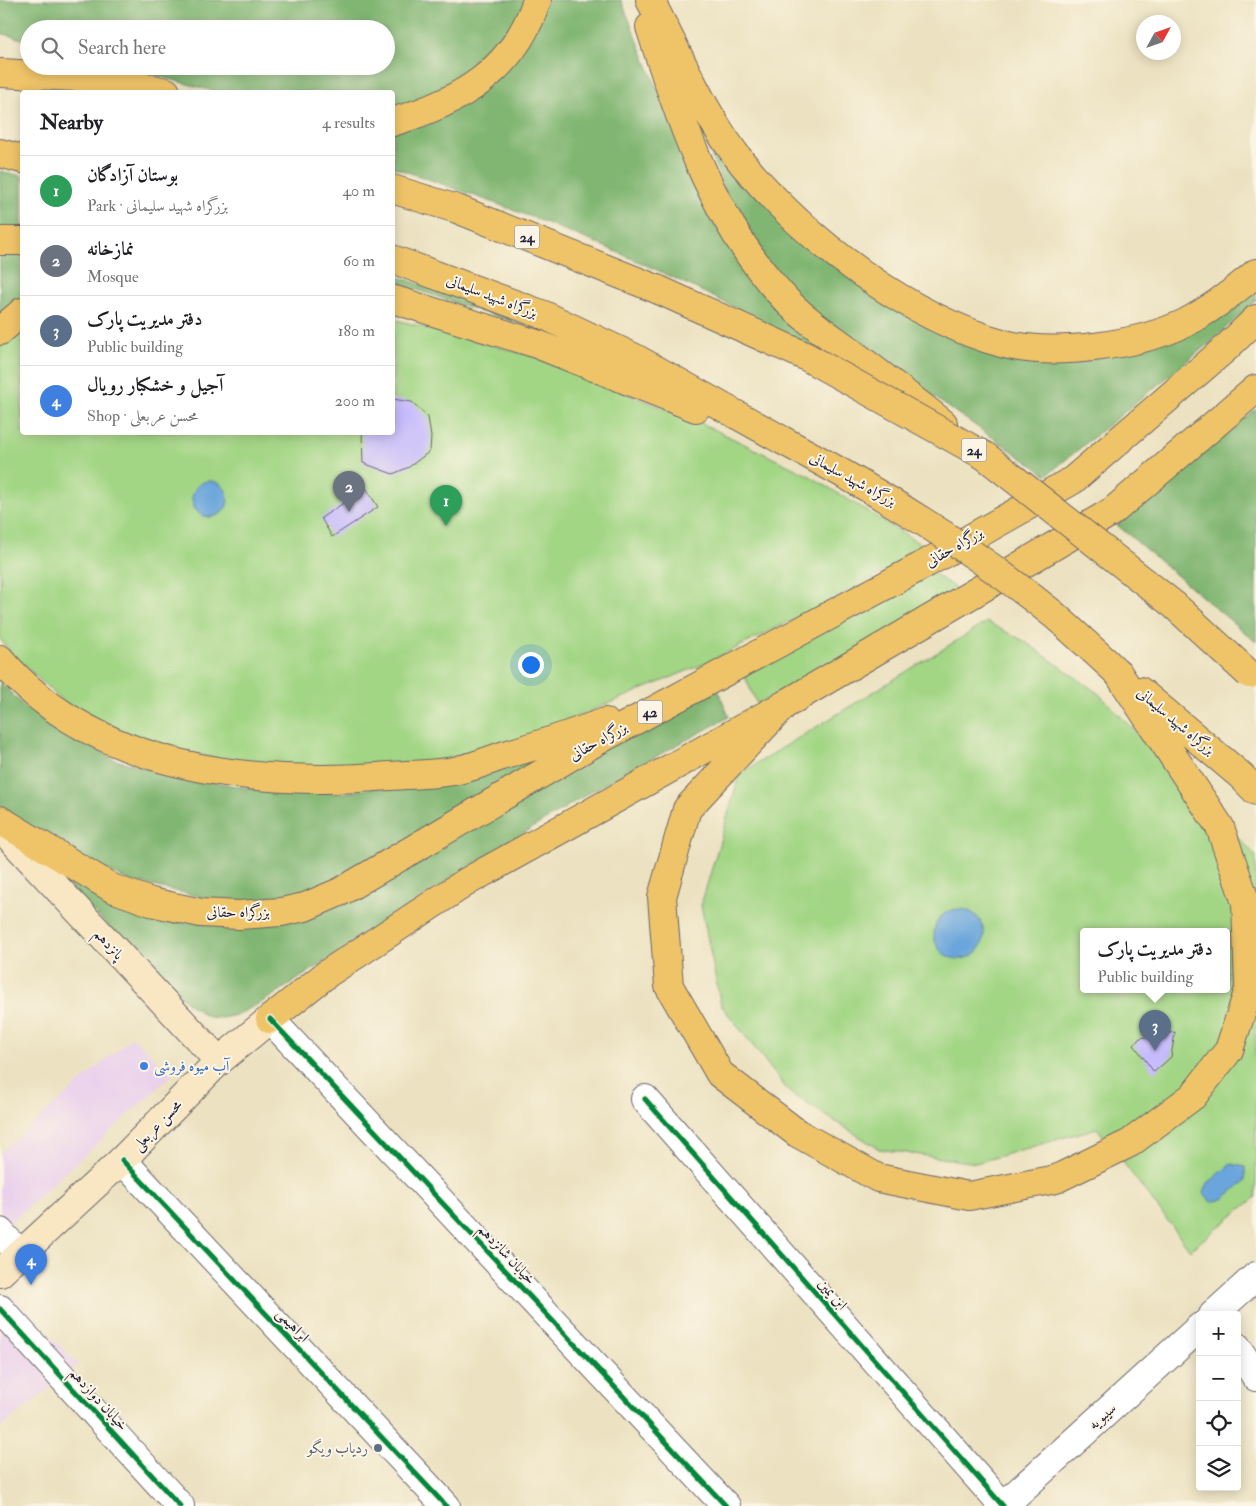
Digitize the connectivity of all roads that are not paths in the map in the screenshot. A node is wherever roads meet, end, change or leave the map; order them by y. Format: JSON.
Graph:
{"nodes":[{"id":1,"x":537,"y":0,"type":"edge"},
{"id":2,"x":642,"y":0,"type":"edge"},
{"id":3,"x":650,"y":0,"type":"edge"},
{"id":4,"x":0,"y":73,"type":"edge"},
{"id":5,"x":20,"y":74,"type":"edge"},
{"id":6,"x":37,"y":75,"type":"edge"},
{"id":7,"x":57,"y":90,"type":"edge"},
{"id":8,"x":157,"y":90,"type":"edge"},
{"id":9,"x":395,"y":121,"type":"edge"},
{"id":10,"x":0,"y":153,"type":"edge"},
{"id":11,"x":20,"y":158,"type":"edge"},
{"id":12,"x":395,"y":190,"type":"edge"},
{"id":13,"x":20,"y":240,"type":"edge"},
{"id":14,"x":0,"y":241,"type":"edge"},
{"id":15,"x":395,"y":260,"type":"edge"},
{"id":16,"x":1256,"y":273,"type":"edge"},
{"id":17,"x":395,"y":300,"type":"edge"},
{"id":18,"x":20,"y":314,"type":"edge"},
{"id":19,"x":1256,"y":319,"type":"edge"},
{"id":20,"x":0,"y":331,"type":"edge"},
{"id":21,"x":1256,"y":389,"type":"edge"},
{"id":22,"x":782,"y":440,"type":"junction"},
{"id":23,"x":985,"y":456,"type":"junction"},
{"id":24,"x":0,"y":659,"type":"edge"},
{"id":25,"x":1118,"y":673,"type":"junction"},
{"id":26,"x":1252,"y":677,"type":"edge"},
{"id":27,"x":686,"y":692,"type":"junction"},
{"id":28,"x":784,"y":706,"type":"junction"},
{"id":29,"x":1256,"y":791,"type":"edge"},
{"id":30,"x":0,"y":820,"type":"edge"},
{"id":31,"x":0,"y":827,"type":"edge"},
{"id":32,"x":270,"y":1019,"type":"junction"},
{"id":33,"x":219,"y":1061,"type":"junction"},
{"id":34,"x":644,"y":1099,"type":"dead end"},
{"id":35,"x":122,"y":1160,"type":"junction"},
{"id":36,"x":0,"y":1232,"type":"edge"},
{"id":37,"x":20,"y":1254,"type":"junction"},
{"id":38,"x":0,"y":1273,"type":"edge"},
{"id":39,"x":1256,"y":1276,"type":"edge"},
{"id":40,"x":0,"y":1309,"type":"edge"},
{"id":41,"x":1218,"y":1311,"type":"edge"},
{"id":42,"x":1196,"y":1331,"type":"edge"},
{"id":43,"x":1241,"y":1353,"type":"edge"},
{"id":44,"x":1256,"y":1377,"type":"edge"},
{"id":45,"x":180,"y":1506,"type":"edge"},
{"id":46,"x":446,"y":1506,"type":"edge"},
{"id":47,"x":726,"y":1506,"type":"edge"},
{"id":48,"x":1003,"y":1506,"type":"edge"}],
"edges":[{"from":1,"to":9,"type":"highway"},
{"from":2,"to":23,"type":"highway"},
{"from":3,"to":16,"type":"highway"},
{"from":4,"to":5,"type":"highway"},
{"from":4,"to":7,"type":"highway"},
{"from":6,"to":8,"type":"highway"},
{"from":10,"to":11,"type":"highway"},
{"from":12,"to":23,"type":"highway","number":"24","bridge":true},
{"from":13,"to":14,"type":"highway"},
{"from":15,"to":22,"type":"highway","name":"بزرگراه شهید سلیمانی"},
{"from":17,"to":22,"type":"highway"},
{"from":18,"to":20,"type":"highway"},
{"from":19,"to":27,"type":"highway","name":"بزرگراه حقانی","number":"42"},
{"from":21,"to":28,"type":"highway"},
{"from":22,"to":25,"type":"highway","name":"بزرگراه شهید سلیمانی","bridge":true},
{"from":23,"to":26,"type":"highway","number":"24","bridge":true},
{"from":24,"to":27,"type":"highway"},
{"from":25,"to":28,"type":"highway"},
{"from":25,"to":29,"type":"highway","name":"بزرگراه شهید سلیمانی"},
{"from":27,"to":30,"type":"highway","name":"بزرگراه حقانی","number":"42"},
{"from":28,"to":32,"type":"highway"},
{"from":31,"to":33,"type":"main road","name":"پانزدهم"},
{"from":32,"to":33,"type":"main road","name":"محسن عربعلی"},
{"from":32,"to":47,"type":"street","name":"خیابان شانزدهم"},
{"from":33,"to":35,"type":"main road","name":"محسن عربعلی"},
{"from":34,"to":48,"type":"street","name":"ابن یمین"},
{"from":35,"to":37,"type":"main road","name":"محسن عربعلی"},
{"from":35,"to":46,"type":"street","name":"ابراهیمی"},
{"from":36,"to":37,"type":"street"},
{"from":37,"to":38,"type":"main road","name":"محسن عربعلی"},
{"from":39,"to":41,"type":"street","name":"سیبویه"},
{"from":40,"to":45,"type":"street","name":"خیابان دوازدهم"},
{"from":42,"to":48,"type":"street","name":"سیبویه"},
{"from":43,"to":44,"type":"street"}]}
